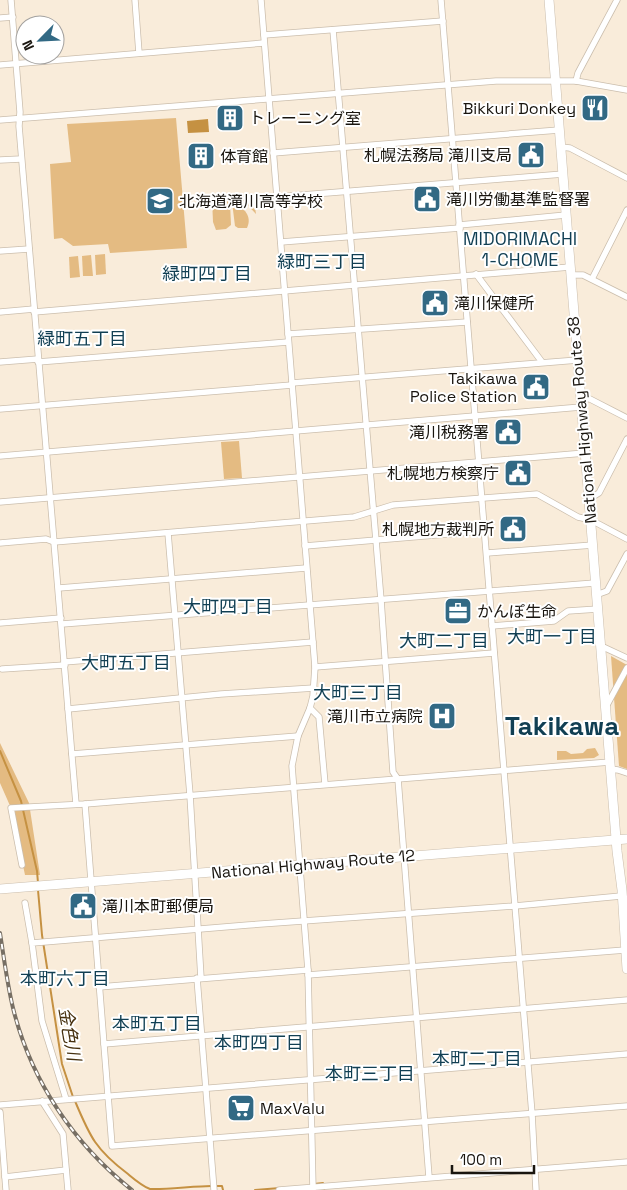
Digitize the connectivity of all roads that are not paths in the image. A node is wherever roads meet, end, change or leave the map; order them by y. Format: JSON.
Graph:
{"nodes":[{"id":1,"x":11,"y":0,"type":"edge"},
{"id":2,"x":135,"y":0,"type":"edge"},
{"id":3,"x":261,"y":0,"type":"edge"},
{"id":4,"x":441,"y":0,"type":"edge"},
{"id":5,"x":548,"y":0,"type":"edge"},
{"id":6,"x":617,"y":0,"type":"edge"},
{"id":7,"x":13,"y":17,"type":"junction"},
{"id":8,"x":0,"y":18,"type":"edge"},
{"id":9,"x":442,"y":21,"type":"junction"},
{"id":10,"x":333,"y":30,"type":"junction"},
{"id":11,"x":264,"y":35,"type":"junction"},
{"id":12,"x":264,"y":43,"type":"junction"},
{"id":13,"x":15,"y":48,"type":"edge"},
{"id":14,"x":139,"y":53,"type":"junction"},
{"id":15,"x":65,"y":59,"type":"edge"},
{"id":16,"x":15,"y":63,"type":"edge"},
{"id":17,"x":0,"y":65,"type":"edge"},
{"id":18,"x":16,"y":65,"type":"edge"},
{"id":19,"x":555,"y":80,"type":"junction"},
{"id":20,"x":576,"y":81,"type":"junction"},
{"id":21,"x":448,"y":84,"type":"junction"},
{"id":22,"x":627,"y":90,"type":"edge"},
{"id":23,"x":339,"y":93,"type":"junction"},
{"id":24,"x":269,"y":99,"type":"junction"},
{"id":25,"x":19,"y":118,"type":"junction"},
{"id":26,"x":0,"y":120,"type":"edge"},
{"id":27,"x":559,"y":130,"type":"junction"},
{"id":28,"x":452,"y":139,"type":"junction"},
{"id":29,"x":343,"y":147,"type":"junction"},
{"id":30,"x":561,"y":147,"type":"junction"},
{"id":31,"x":273,"y":153,"type":"junction"},
{"id":32,"x":21,"y":159,"type":"junction"},
{"id":33,"x":0,"y":160,"type":"edge"},
{"id":34,"x":563,"y":174,"type":"junction"},
{"id":35,"x":627,"y":178,"type":"edge"},
{"id":36,"x":456,"y":183,"type":"junction"},
{"id":37,"x":347,"y":191,"type":"junction"},
{"id":38,"x":277,"y":197,"type":"junction"},
{"id":39,"x":627,"y":210,"type":"edge"},
{"id":40,"x":566,"y":216,"type":"junction"},
{"id":41,"x":460,"y":226,"type":"junction"},
{"id":42,"x":351,"y":236,"type":"junction"},
{"id":43,"x":281,"y":242,"type":"junction"},
{"id":44,"x":29,"y":249,"type":"junction"},
{"id":45,"x":0,"y":251,"type":"edge"},
{"id":46,"x":570,"y":271,"type":"junction"},
{"id":47,"x":476,"y":274,"type":"junction"},
{"id":48,"x":464,"y":275,"type":"junction"},
{"id":49,"x":592,"y":279,"type":"junction"},
{"id":50,"x":354,"y":284,"type":"junction"},
{"id":51,"x":284,"y":290,"type":"junction"},
{"id":52,"x":627,"y":297,"type":"edge"},
{"id":53,"x":34,"y":310,"type":"junction"},
{"id":54,"x":0,"y":312,"type":"edge"},
{"id":55,"x":467,"y":322,"type":"junction"},
{"id":56,"x":358,"y":331,"type":"junction"},
{"id":57,"x":288,"y":334,"type":"junction"},
{"id":58,"x":288,"y":342,"type":"junction"},
{"id":59,"x":578,"y":360,"type":"junction"},
{"id":60,"x":38,"y":361,"type":"junction"},
{"id":61,"x":0,"y":362,"type":"edge"},
{"id":62,"x":542,"y":362,"type":"junction"},
{"id":63,"x":471,"y":368,"type":"junction"},
{"id":64,"x":362,"y":377,"type":"junction"},
{"id":65,"x":292,"y":384,"type":"junction"},
{"id":66,"x":581,"y":402,"type":"junction"},
{"id":67,"x":42,"y":405,"type":"junction"},
{"id":68,"x":0,"y":409,"type":"edge"},
{"id":69,"x":475,"y":416,"type":"junction"},
{"id":70,"x":627,"y":418,"type":"edge"},
{"id":71,"x":366,"y":424,"type":"junction"},
{"id":72,"x":296,"y":431,"type":"junction"},
{"id":73,"x":627,"y":439,"type":"edge"},
{"id":74,"x":46,"y":452,"type":"junction"},
{"id":75,"x":585,"y":453,"type":"junction"},
{"id":76,"x":0,"y":456,"type":"edge"},
{"id":77,"x":479,"y":462,"type":"junction"},
{"id":78,"x":369,"y":470,"type":"junction"},
{"id":79,"x":300,"y":478,"type":"junction"},
{"id":80,"x":482,"y":498,"type":"junction"},
{"id":81,"x":49,"y":499,"type":"junction"},
{"id":82,"x":589,"y":499,"type":"junction"},
{"id":83,"x":0,"y":502,"type":"edge"},
{"id":84,"x":373,"y":512,"type":"junction"},
{"id":85,"x":591,"y":520,"type":"junction"},
{"id":86,"x":303,"y":522,"type":"junction"},
{"id":87,"x":484,"y":530,"type":"junction"},
{"id":88,"x":168,"y":533,"type":"junction"},
{"id":89,"x":627,"y":539,"type":"edge"},
{"id":90,"x":374,"y":540,"type":"junction"},
{"id":91,"x":54,"y":542,"type":"junction"},
{"id":92,"x":0,"y":543,"type":"edge"},
{"id":93,"x":593,"y":545,"type":"junction"},
{"id":94,"x":305,"y":546,"type":"junction"},
{"id":95,"x":486,"y":553,"type":"junction"},
{"id":96,"x":627,"y":554,"type":"edge"},
{"id":97,"x":306,"y":568,"type":"junction"},
{"id":98,"x":172,"y":580,"type":"junction"},
{"id":99,"x":596,"y":583,"type":"junction"},
{"id":100,"x":59,"y":588,"type":"junction"},
{"id":101,"x":490,"y":591,"type":"junction"},
{"id":102,"x":596,"y":595,"type":"junction"},
{"id":103,"x":381,"y":600,"type":"junction"},
{"id":104,"x":310,"y":604,"type":"junction"},
{"id":105,"x":598,"y":609,"type":"junction"},
{"id":106,"x":175,"y":615,"type":"junction"},
{"id":107,"x":61,"y":621,"type":"junction"},
{"id":108,"x":0,"y":623,"type":"edge"},
{"id":109,"x":492,"y":626,"type":"junction"},
{"id":110,"x":313,"y":642,"type":"junction"},
{"id":111,"x":601,"y":646,"type":"junction"},
{"id":112,"x":178,"y":653,"type":"junction"},
{"id":113,"x":494,"y":653,"type":"junction"},
{"id":114,"x":627,"y":658,"type":"edge"},
{"id":115,"x":385,"y":662,"type":"junction"},
{"id":116,"x":64,"y":663,"type":"junction"},
{"id":117,"x":315,"y":667,"type":"junction"},
{"id":118,"x":627,"y":668,"type":"edge"},
{"id":119,"x":2,"y":669,"type":"dead end"},
{"id":120,"x":314,"y":688,"type":"junction"},
{"id":121,"x":181,"y":698,"type":"junction"},
{"id":122,"x":606,"y":706,"type":"junction"},
{"id":123,"x":310,"y":708,"type":"junction"},
{"id":124,"x":68,"y":709,"type":"junction"},
{"id":125,"x":298,"y":736,"type":"junction"},
{"id":126,"x":185,"y":744,"type":"junction"},
{"id":127,"x":72,"y":754,"type":"junction"},
{"id":128,"x":610,"y":765,"type":"junction"},
{"id":129,"x":504,"y":770,"type":"junction"},
{"id":130,"x":627,"y":773,"type":"edge"},
{"id":131,"x":398,"y":779,"type":"junction"},
{"id":132,"x":325,"y":784,"type":"junction"},
{"id":133,"x":293,"y":787,"type":"junction"},
{"id":134,"x":190,"y":795,"type":"junction"},
{"id":135,"x":76,"y":804,"type":"junction"},
{"id":136,"x":85,"y":804,"type":"junction"},
{"id":137,"x":627,"y":838,"type":"edge"},
{"id":138,"x":616,"y":839,"type":"junction"},
{"id":139,"x":510,"y":848,"type":"junction"},
{"id":140,"x":404,"y":856,"type":"junction"},
{"id":141,"x":22,"y":865,"type":"dead end"},
{"id":142,"x":299,"y":865,"type":"junction"},
{"id":143,"x":193,"y":874,"type":"junction"},
{"id":144,"x":91,"y":882,"type":"junction"},
{"id":145,"x":0,"y":889,"type":"edge"},
{"id":146,"x":624,"y":898,"type":"edge"},
{"id":147,"x":25,"y":903,"type":"dead end"},
{"id":148,"x":515,"y":906,"type":"junction"},
{"id":149,"x":409,"y":914,"type":"junction"},
{"id":150,"x":303,"y":920,"type":"junction"},
{"id":151,"x":197,"y":929,"type":"junction"},
{"id":152,"x":96,"y":938,"type":"junction"},
{"id":153,"x":32,"y":943,"type":"junction"},
{"id":154,"x":625,"y":950,"type":"junction"},
{"id":155,"x":519,"y":958,"type":"junction"},
{"id":156,"x":413,"y":966,"type":"junction"},
{"id":157,"x":627,"y":969,"type":"edge"},
{"id":158,"x":308,"y":973,"type":"junction"},
{"id":159,"x":199,"y":978,"type":"junction"},
{"id":160,"x":99,"y":987,"type":"junction"},
{"id":161,"x":627,"y":1000,"type":"edge"},
{"id":162,"x":524,"y":1010,"type":"junction"},
{"id":163,"x":417,"y":1018,"type":"junction"},
{"id":164,"x":310,"y":1027,"type":"junction"},
{"id":165,"x":202,"y":1035,"type":"junction"},
{"id":166,"x":104,"y":1044,"type":"junction"},
{"id":167,"x":627,"y":1054,"type":"edge"},
{"id":168,"x":528,"y":1062,"type":"junction"},
{"id":169,"x":421,"y":1070,"type":"junction"},
{"id":170,"x":311,"y":1079,"type":"junction"},
{"id":171,"x":206,"y":1088,"type":"junction"},
{"id":172,"x":108,"y":1096,"type":"junction"},
{"id":173,"x":66,"y":1099,"type":"junction"},
{"id":174,"x":42,"y":1102,"type":"junction"},
{"id":175,"x":0,"y":1105,"type":"edge"},
{"id":176,"x":627,"y":1106,"type":"edge"},
{"id":177,"x":0,"y":1112,"type":"edge"},
{"id":178,"x":532,"y":1114,"type":"junction"},
{"id":179,"x":426,"y":1123,"type":"junction"},
{"id":180,"x":312,"y":1131,"type":"junction"},
{"id":181,"x":210,"y":1138,"type":"junction"},
{"id":182,"x":627,"y":1162,"type":"edge"},
{"id":183,"x":536,"y":1168,"type":"junction"},
{"id":184,"x":66,"y":1170,"type":"junction"},
{"id":185,"x":5,"y":1177,"type":"junction"},
{"id":186,"x":429,"y":1177,"type":"junction"},
{"id":187,"x":313,"y":1188,"type":"edge"},
{"id":188,"x":6,"y":1190,"type":"edge"},
{"id":189,"x":68,"y":1190,"type":"edge"},
{"id":190,"x":214,"y":1190,"type":"edge"},
{"id":191,"x":279,"y":1190,"type":"edge"},
{"id":192,"x":536,"y":1190,"type":"edge"}],
"edges":[{"from":1,"to":7,"type":"street"},
{"from":2,"to":14,"type":"street"},
{"from":3,"to":11,"type":"street"},
{"from":4,"to":9,"type":"street"},
{"from":5,"to":19,"type":"highway","name":"National Highway Route 38"},
{"from":6,"to":20,"type":"street"},
{"from":7,"to":8,"type":"street"},
{"from":7,"to":13,"type":"street"},
{"from":9,"to":10,"type":"street"},
{"from":9,"to":21,"type":"street"},
{"from":10,"to":11,"type":"street"},
{"from":10,"to":23,"type":"street"},
{"from":11,"to":12,"type":"street"},
{"from":12,"to":14,"type":"street"},
{"from":12,"to":24,"type":"street"},
{"from":14,"to":15,"type":"street"},
{"from":16,"to":17,"type":"street"},
{"from":18,"to":25,"type":"street"},
{"from":19,"to":20,"type":"street"},
{"from":19,"to":21,"type":"street"},
{"from":19,"to":27,"type":"highway","name":"National Highway Route 38"},
{"from":20,"to":22,"type":"street"},
{"from":21,"to":23,"type":"street"},
{"from":21,"to":28,"type":"street"},
{"from":23,"to":24,"type":"street"},
{"from":23,"to":29,"type":"street"},
{"from":24,"to":25,"type":"street"},
{"from":24,"to":31,"type":"street"},
{"from":25,"to":26,"type":"street"},
{"from":25,"to":32,"type":"street"},
{"from":27,"to":28,"type":"street"},
{"from":27,"to":30,"type":"highway","name":"National Highway Route 38"},
{"from":28,"to":29,"type":"street"},
{"from":28,"to":36,"type":"street"},
{"from":29,"to":31,"type":"street"},
{"from":29,"to":37,"type":"street"},
{"from":30,"to":34,"type":"highway","name":"National Highway Route 38"},
{"from":30,"to":35,"type":"street"},
{"from":31,"to":38,"type":"street"},
{"from":32,"to":33,"type":"street"},
{"from":32,"to":44,"type":"street"},
{"from":34,"to":36,"type":"street"},
{"from":34,"to":40,"type":"highway","name":"National Highway Route 38"},
{"from":36,"to":37,"type":"street"},
{"from":36,"to":41,"type":"street"},
{"from":37,"to":38,"type":"street"},
{"from":37,"to":42,"type":"street"},
{"from":38,"to":43,"type":"street"},
{"from":39,"to":49,"type":"street"},
{"from":40,"to":41,"type":"street"},
{"from":40,"to":46,"type":"highway","name":"National Highway Route 38"},
{"from":41,"to":42,"type":"street"},
{"from":41,"to":48,"type":"street"},
{"from":42,"to":43,"type":"street"},
{"from":42,"to":50,"type":"street"},
{"from":43,"to":51,"type":"street"},
{"from":44,"to":45,"type":"street"},
{"from":44,"to":53,"type":"street"},
{"from":46,"to":47,"type":"street"},
{"from":46,"to":49,"type":"street"},
{"from":46,"to":59,"type":"highway","name":"National Highway Route 38"},
{"from":47,"to":48,"type":"street"},
{"from":47,"to":62,"type":"street"},
{"from":48,"to":50,"type":"street"},
{"from":48,"to":55,"type":"street"},
{"from":49,"to":52,"type":"street"},
{"from":50,"to":51,"type":"street"},
{"from":50,"to":56,"type":"street"},
{"from":51,"to":53,"type":"street"},
{"from":51,"to":57,"type":"street"},
{"from":53,"to":54,"type":"street"},
{"from":53,"to":60,"type":"street"},
{"from":55,"to":56,"type":"street"},
{"from":55,"to":63,"type":"street"},
{"from":56,"to":57,"type":"street"},
{"from":56,"to":64,"type":"street"},
{"from":57,"to":58,"type":"street"},
{"from":58,"to":60,"type":"street"},
{"from":58,"to":65,"type":"street"},
{"from":59,"to":62,"type":"street"},
{"from":59,"to":66,"type":"highway","name":"National Highway Route 38"},
{"from":60,"to":61,"type":"street"},
{"from":60,"to":67,"type":"street"},
{"from":62,"to":63,"type":"street"},
{"from":63,"to":64,"type":"street"},
{"from":63,"to":69,"type":"street"},
{"from":64,"to":65,"type":"street"},
{"from":64,"to":71,"type":"street"},
{"from":65,"to":67,"type":"street"},
{"from":65,"to":72,"type":"street"},
{"from":66,"to":69,"type":"street"},
{"from":66,"to":70,"type":"street"},
{"from":66,"to":75,"type":"highway","name":"National Highway Route 38"},
{"from":67,"to":68,"type":"street"},
{"from":67,"to":74,"type":"street"},
{"from":69,"to":71,"type":"street"},
{"from":69,"to":77,"type":"street"},
{"from":71,"to":72,"type":"street"},
{"from":71,"to":78,"type":"street"},
{"from":72,"to":74,"type":"street"},
{"from":72,"to":79,"type":"street"},
{"from":73,"to":82,"type":"street"},
{"from":74,"to":76,"type":"street"},
{"from":74,"to":81,"type":"street"},
{"from":75,"to":77,"type":"street"},
{"from":75,"to":82,"type":"highway","name":"National Highway Route 38"},
{"from":77,"to":78,"type":"street"},
{"from":77,"to":80,"type":"street"},
{"from":78,"to":79,"type":"street"},
{"from":78,"to":84,"type":"street"},
{"from":79,"to":81,"type":"street"},
{"from":79,"to":86,"type":"street"},
{"from":80,"to":84,"type":"street"},
{"from":80,"to":85,"type":"street"},
{"from":80,"to":87,"type":"street"},
{"from":81,"to":83,"type":"street"},
{"from":81,"to":91,"type":"street"},
{"from":82,"to":85,"type":"highway","name":"National Highway Route 38"},
{"from":84,"to":86,"type":"street"},
{"from":84,"to":90,"type":"street"},
{"from":85,"to":89,"type":"street"},
{"from":85,"to":93,"type":"highway","name":"National Highway Route 38"},
{"from":86,"to":88,"type":"street"},
{"from":86,"to":94,"type":"street"},
{"from":87,"to":90,"type":"street"},
{"from":87,"to":95,"type":"street"},
{"from":88,"to":91,"type":"street"},
{"from":88,"to":98,"type":"street"},
{"from":90,"to":94,"type":"street"},
{"from":90,"to":103,"type":"street"},
{"from":91,"to":92,"type":"street"},
{"from":91,"to":100,"type":"street"},
{"from":93,"to":95,"type":"street"},
{"from":93,"to":99,"type":"highway","name":"National Highway Route 38"},
{"from":94,"to":97,"type":"street"},
{"from":95,"to":101,"type":"street"},
{"from":96,"to":102,"type":"street"},
{"from":97,"to":98,"type":"street"},
{"from":97,"to":104,"type":"street"},
{"from":98,"to":100,"type":"street"},
{"from":98,"to":106,"type":"street"},
{"from":99,"to":101,"type":"street"},
{"from":99,"to":102,"type":"highway","name":"National Highway Route 38"},
{"from":100,"to":107,"type":"street"},
{"from":101,"to":103,"type":"street"},
{"from":101,"to":109,"type":"street"},
{"from":102,"to":105,"type":"highway","name":"National Highway Route 38"},
{"from":103,"to":104,"type":"street"},
{"from":103,"to":115,"type":"street"},
{"from":104,"to":106,"type":"street"},
{"from":104,"to":110,"type":"street"},
{"from":105,"to":109,"type":"street"},
{"from":105,"to":111,"type":"highway","name":"National Highway Route 38"},
{"from":106,"to":107,"type":"street"},
{"from":106,"to":112,"type":"street"},
{"from":107,"to":108,"type":"street"},
{"from":107,"to":116,"type":"street"},
{"from":109,"to":113,"type":"street"},
{"from":110,"to":112,"type":"street"},
{"from":110,"to":117,"type":"street"},
{"from":111,"to":114,"type":"street"},
{"from":111,"to":122,"type":"highway","name":"National Highway Route 38"},
{"from":112,"to":116,"type":"street"},
{"from":112,"to":121,"type":"street"},
{"from":113,"to":115,"type":"street"},
{"from":113,"to":129,"type":"street"},
{"from":115,"to":117,"type":"street"},
{"from":115,"to":131,"type":"street"},
{"from":116,"to":119,"type":"street"},
{"from":116,"to":124,"type":"street"},
{"from":117,"to":120,"type":"street"},
{"from":118,"to":122,"type":"street"},
{"from":120,"to":121,"type":"street"},
{"from":120,"to":123,"type":"street"},
{"from":121,"to":124,"type":"street"},
{"from":121,"to":126,"type":"street"},
{"from":122,"to":128,"type":"highway","name":"National Highway Route 38"},
{"from":123,"to":125,"type":"street"},
{"from":123,"to":132,"type":"street"},
{"from":124,"to":127,"type":"street"},
{"from":125,"to":126,"type":"street"},
{"from":125,"to":133,"type":"street"},
{"from":126,"to":127,"type":"street"},
{"from":126,"to":134,"type":"street"},
{"from":127,"to":135,"type":"street"},
{"from":128,"to":129,"type":"street"},
{"from":128,"to":130,"type":"street"},
{"from":128,"to":138,"type":"highway","name":"National Highway Route 38"},
{"from":129,"to":131,"type":"street"},
{"from":129,"to":139,"type":"street"},
{"from":131,"to":132,"type":"street"},
{"from":131,"to":140,"type":"street"},
{"from":132,"to":133,"type":"street"},
{"from":133,"to":134,"type":"street"},
{"from":133,"to":142,"type":"street"},
{"from":134,"to":136,"type":"street"},
{"from":134,"to":143,"type":"street"},
{"from":135,"to":136,"type":"street"},
{"from":135,"to":141,"type":"street"},
{"from":136,"to":144,"type":"street"},
{"from":137,"to":138,"type":"highway","name":"National Highway Route 12"},
{"from":138,"to":139,"type":"highway","name":"National Highway Route 12"},
{"from":138,"to":146,"type":"highway","name":"National Highway Route 38"},
{"from":139,"to":140,"type":"highway","name":"National Highway Route 12"},
{"from":139,"to":148,"type":"street"},
{"from":140,"to":142,"type":"highway","name":"National Highway Route 12"},
{"from":140,"to":149,"type":"street"},
{"from":142,"to":143,"type":"highway","name":"National Highway Route 12"},
{"from":142,"to":150,"type":"street"},
{"from":143,"to":144,"type":"highway","name":"National Highway Route 12"},
{"from":143,"to":151,"type":"street"},
{"from":144,"to":145,"type":"highway","name":"National Highway Route 12"},
{"from":144,"to":152,"type":"street"},
{"from":146,"to":148,"type":"street"},
{"from":146,"to":154,"type":"highway","name":"National Highway Route 38"},
{"from":147,"to":153,"type":"street"},
{"from":148,"to":149,"type":"street"},
{"from":148,"to":155,"type":"street"},
{"from":149,"to":150,"type":"street"},
{"from":149,"to":156,"type":"street"},
{"from":150,"to":151,"type":"street"},
{"from":150,"to":158,"type":"street"},
{"from":151,"to":152,"type":"street"},
{"from":151,"to":159,"type":"street"},
{"from":152,"to":153,"type":"street"},
{"from":152,"to":160,"type":"street"},
{"from":153,"to":173,"type":"street"},
{"from":154,"to":155,"type":"street"},
{"from":154,"to":157,"type":"highway","name":"National Highway Route 38"},
{"from":155,"to":156,"type":"street"},
{"from":155,"to":162,"type":"street"},
{"from":156,"to":158,"type":"street"},
{"from":156,"to":163,"type":"street"},
{"from":158,"to":159,"type":"street"},
{"from":158,"to":164,"type":"street"},
{"from":159,"to":160,"type":"street"},
{"from":159,"to":165,"type":"street"},
{"from":160,"to":166,"type":"street"},
{"from":161,"to":162,"type":"street"},
{"from":162,"to":163,"type":"street"},
{"from":162,"to":168,"type":"street"},
{"from":163,"to":164,"type":"street"},
{"from":163,"to":169,"type":"street"},
{"from":164,"to":165,"type":"street"},
{"from":164,"to":170,"type":"street"},
{"from":165,"to":166,"type":"street"},
{"from":165,"to":171,"type":"street"},
{"from":166,"to":172,"type":"street"},
{"from":167,"to":168,"type":"street"},
{"from":168,"to":169,"type":"street"},
{"from":168,"to":178,"type":"street"},
{"from":169,"to":170,"type":"street"},
{"from":169,"to":179,"type":"street"},
{"from":170,"to":171,"type":"street"},
{"from":170,"to":180,"type":"street"},
{"from":171,"to":172,"type":"street"},
{"from":171,"to":181,"type":"street"},
{"from":172,"to":173,"type":"street"},
{"from":172,"to":181,"type":"street"},
{"from":173,"to":174,"type":"street"},
{"from":174,"to":175,"type":"street"},
{"from":174,"to":184,"type":"street"},
{"from":176,"to":178,"type":"street"},
{"from":177,"to":185,"type":"street"},
{"from":178,"to":179,"type":"street"},
{"from":178,"to":183,"type":"street"},
{"from":179,"to":180,"type":"street"},
{"from":179,"to":186,"type":"street"},
{"from":180,"to":181,"type":"street"},
{"from":180,"to":187,"type":"street"},
{"from":181,"to":190,"type":"street"},
{"from":182,"to":183,"type":"street"},
{"from":183,"to":186,"type":"street"},
{"from":183,"to":192,"type":"street"},
{"from":184,"to":185,"type":"street"},
{"from":184,"to":189,"type":"street"},
{"from":185,"to":188,"type":"street"},
{"from":186,"to":187,"type":"street"},
{"from":187,"to":191,"type":"street"}]}
